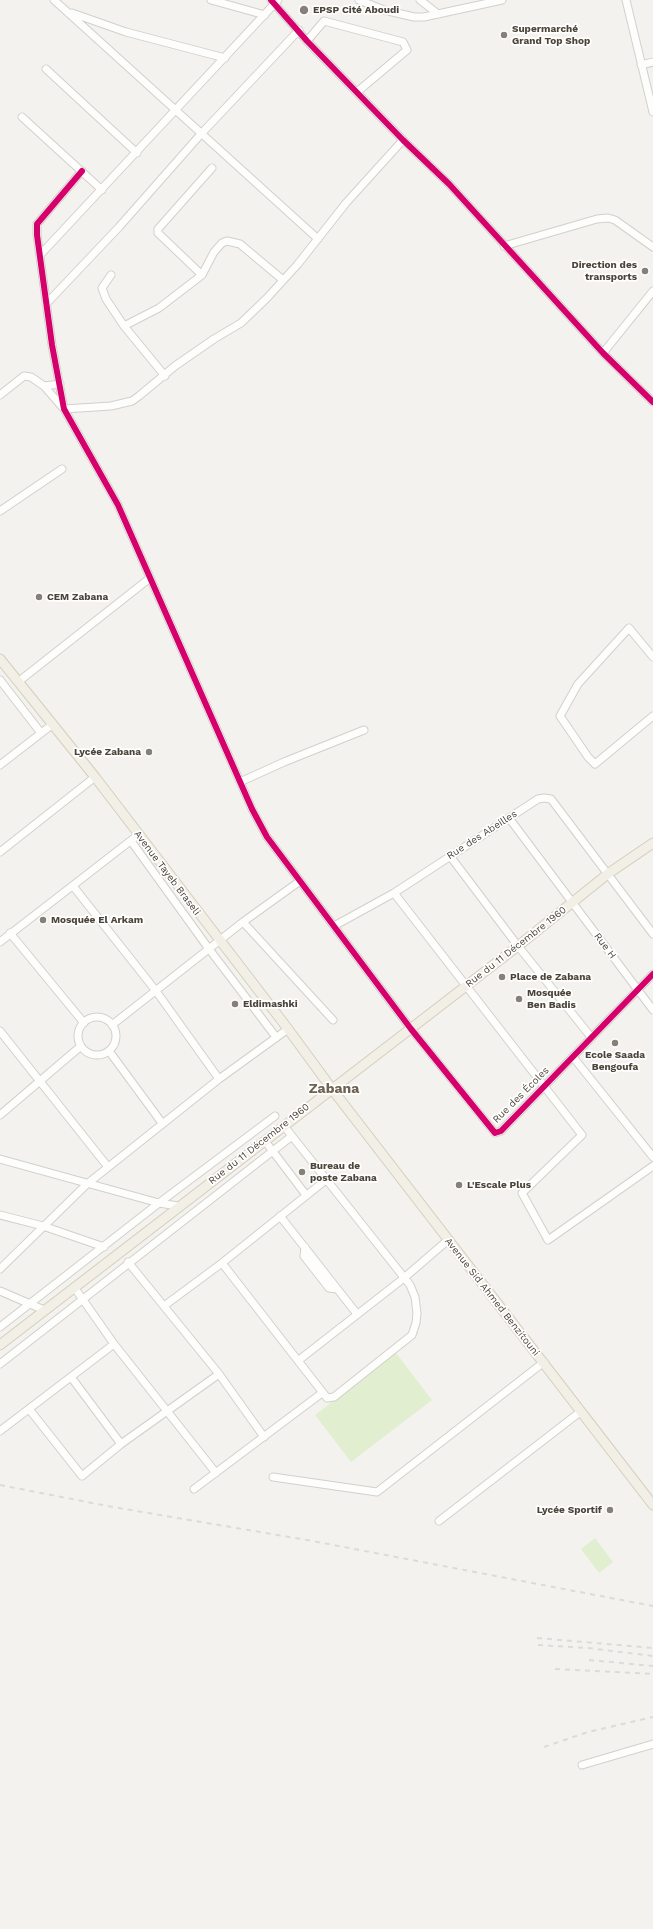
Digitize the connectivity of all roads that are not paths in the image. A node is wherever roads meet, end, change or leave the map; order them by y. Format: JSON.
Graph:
{"nodes":[{"id":1,"x":54,"y":0,"type":"edge"},
{"id":2,"x":211,"y":0,"type":"edge"},
{"id":3,"x":359,"y":0,"type":"edge"},
{"id":4,"x":420,"y":0,"type":"edge"},
{"id":5,"x":502,"y":0,"type":"edge"},
{"id":6,"x":626,"y":0,"type":"edge"},
{"id":7,"x":275,"y":1,"type":"edge"},
{"id":8,"x":68,"y":12,"type":"junction"},
{"id":9,"x":438,"y":14,"type":"junction"},
{"id":10,"x":265,"y":15,"type":"junction"},
{"id":11,"x":299,"y":30,"type":"junction"},
{"id":12,"x":307,"y":41,"type":"junction"},
{"id":13,"x":225,"y":58,"type":"junction"},
{"id":14,"x":653,"y":62,"type":"edge"},
{"id":15,"x":641,"y":65,"type":"junction"},
{"id":16,"x":46,"y":69,"type":"dead end"},
{"id":17,"x":357,"y":92,"type":"junction"},
{"id":18,"x":175,"y":111,"type":"junction"},
{"id":19,"x":653,"y":112,"type":"edge"},
{"id":20,"x":22,"y":117,"type":"dead end"},
{"id":21,"x":201,"y":134,"type":"junction"},
{"id":22,"x":404,"y":140,"type":"junction"},
{"id":23,"x":138,"y":153,"type":"junction"},
{"id":24,"x":212,"y":168,"type":"dead end"},
{"id":25,"x":82,"y":171,"type":"junction"},
{"id":26,"x":102,"y":190,"type":"junction"},
{"id":27,"x":318,"y":238,"type":"junction"},
{"id":28,"x":504,"y":246,"type":"junction"},
{"id":29,"x":653,"y":247,"type":"edge"},
{"id":30,"x":40,"y":256,"type":"junction"},
{"id":31,"x":111,"y":275,"type":"dead end"},
{"id":32,"x":202,"y":275,"type":"junction"},
{"id":33,"x":283,"y":280,"type":"junction"},
{"id":34,"x":653,"y":291,"type":"edge"},
{"id":35,"x":46,"y":304,"type":"junction"},
{"id":36,"x":124,"y":326,"type":"junction"},
{"id":37,"x":603,"y":353,"type":"junction"},
{"id":38,"x":165,"y":376,"type":"junction"},
{"id":39,"x":60,"y":384,"type":"junction"},
{"id":40,"x":44,"y":386,"type":"junction"},
{"id":41,"x":0,"y":395,"type":"edge"},
{"id":42,"x":652,"y":400,"type":"edge"},
{"id":43,"x":64,"y":409,"type":"junction"},
{"id":44,"x":62,"y":469,"type":"dead end"},
{"id":45,"x":0,"y":511,"type":"edge"},
{"id":46,"x":150,"y":578,"type":"junction"},
{"id":47,"x":653,"y":657,"type":"edge"},
{"id":48,"x":1,"y":662,"type":"edge"},
{"id":49,"x":0,"y":680,"type":"edge"},
{"id":50,"x":18,"y":682,"type":"junction"},
{"id":51,"x":653,"y":716,"type":"edge"},
{"id":52,"x":53,"y":724,"type":"junction"},
{"id":53,"x":364,"y":730,"type":"dead end"},
{"id":54,"x":42,"y":733,"type":"junction"},
{"id":55,"x":0,"y":765,"type":"edge"},
{"id":56,"x":95,"y":777,"type":"junction"},
{"id":57,"x":240,"y":782,"type":"junction"},
{"id":58,"x":509,"y":818,"type":"junction"},
{"id":59,"x":134,"y":838,"type":"junction"},
{"id":60,"x":653,"y":843,"type":"edge"},
{"id":61,"x":0,"y":852,"type":"edge"},
{"id":62,"x":450,"y":856,"type":"junction"},
{"id":63,"x":609,"y":873,"type":"junction"},
{"id":64,"x":300,"y":881,"type":"junction"},
{"id":65,"x":73,"y":886,"type":"junction"},
{"id":66,"x":394,"y":893,"type":"junction"},
{"id":67,"x":573,"y":903,"type":"junction"},
{"id":68,"x":243,"y":922,"type":"junction"},
{"id":69,"x":334,"y":926,"type":"junction"},
{"id":70,"x":10,"y":933,"type":"junction"},
{"id":71,"x":653,"y":934,"type":"edge"},
{"id":72,"x":220,"y":941,"type":"junction"},
{"id":73,"x":0,"y":942,"type":"edge"},
{"id":74,"x":518,"y":946,"type":"junction"},
{"id":75,"x":209,"y":949,"type":"junction"},
{"id":76,"x":653,"y":974,"type":"edge"},
{"id":77,"x":466,"y":986,"type":"junction"},
{"id":78,"x":637,"y":990,"type":"junction"},
{"id":79,"x":156,"y":991,"type":"junction"},
{"id":80,"x":653,"y":1010,"type":"edge"},
{"id":81,"x":334,"y":1020,"type":"dead end"},
{"id":82,"x":84,"y":1023,"type":"junction"},
{"id":83,"x":112,"y":1025,"type":"junction"},
{"id":84,"x":288,"y":1029,"type":"junction"},
{"id":85,"x":411,"y":1029,"type":"junction"},
{"id":86,"x":0,"y":1031,"type":"edge"},
{"id":87,"x":276,"y":1037,"type":"junction"},
{"id":88,"x":591,"y":1037,"type":"junction"},
{"id":89,"x":81,"y":1046,"type":"junction"},
{"id":90,"x":109,"y":1051,"type":"junction"},
{"id":91,"x":573,"y":1056,"type":"junction"},
{"id":92,"x":219,"y":1079,"type":"junction"},
{"id":93,"x":40,"y":1082,"type":"junction"},
{"id":94,"x":545,"y":1087,"type":"junction"},
{"id":95,"x":332,"y":1089,"type":"junction"},
{"id":96,"x":0,"y":1115,"type":"edge"},
{"id":97,"x":275,"y":1116,"type":"dead end"},
{"id":98,"x":162,"y":1123,"type":"junction"},
{"id":99,"x":284,"y":1126,"type":"junction"},
{"id":100,"x":292,"y":1136,"type":"junction"},
{"id":101,"x":265,"y":1141,"type":"junction"},
{"id":102,"x":274,"y":1152,"type":"junction"},
{"id":103,"x":653,"y":1157,"type":"edge"},
{"id":104,"x":0,"y":1159,"type":"edge"},
{"id":105,"x":653,"y":1166,"type":"edge"},
{"id":106,"x":108,"y":1167,"type":"junction"},
{"id":107,"x":327,"y":1179,"type":"junction"},
{"id":108,"x":87,"y":1184,"type":"junction"},
{"id":109,"x":306,"y":1195,"type":"junction"},
{"id":110,"x":159,"y":1203,"type":"junction"},
{"id":111,"x":178,"y":1206,"type":"junction"},
{"id":112,"x":0,"y":1215,"type":"edge"},
{"id":113,"x":280,"y":1216,"type":"junction"},
{"id":114,"x":43,"y":1226,"type":"junction"},
{"id":115,"x":448,"y":1240,"type":"junction"},
{"id":116,"x":104,"y":1247,"type":"junction"},
{"id":117,"x":128,"y":1262,"type":"junction"},
{"id":118,"x":222,"y":1263,"type":"junction"},
{"id":119,"x":0,"y":1269,"type":"edge"},
{"id":120,"x":404,"y":1278,"type":"junction"},
{"id":121,"x":74,"y":1287,"type":"junction"},
{"id":122,"x":0,"y":1292,"type":"edge"},
{"id":123,"x":83,"y":1298,"type":"junction"},
{"id":124,"x":30,"y":1304,"type":"junction"},
{"id":125,"x":164,"y":1306,"type":"junction"},
{"id":126,"x":44,"y":1310,"type":"junction"},
{"id":127,"x":357,"y":1314,"type":"junction"},
{"id":128,"x":0,"y":1327,"type":"edge"},
{"id":129,"x":114,"y":1344,"type":"junction"},
{"id":130,"x":0,"y":1345,"type":"edge"},
{"id":131,"x":300,"y":1360,"type":"junction"},
{"id":132,"x":544,"y":1362,"type":"junction"},
{"id":133,"x":0,"y":1364,"type":"edge"},
{"id":134,"x":219,"y":1374,"type":"junction"},
{"id":135,"x":71,"y":1377,"type":"junction"},
{"id":136,"x":322,"y":1393,"type":"junction"},
{"id":137,"x":29,"y":1409,"type":"junction"},
{"id":138,"x":167,"y":1411,"type":"junction"},
{"id":139,"x":580,"y":1412,"type":"junction"},
{"id":140,"x":0,"y":1431,"type":"edge"},
{"id":141,"x":264,"y":1437,"type":"junction"},
{"id":142,"x":121,"y":1444,"type":"junction"},
{"id":143,"x":216,"y":1473,"type":"junction"},
{"id":144,"x":274,"y":1476,"type":"dead end"},
{"id":145,"x":194,"y":1489,"type":"dead end"},
{"id":146,"x":653,"y":1505,"type":"edge"},
{"id":147,"x":440,"y":1521,"type":"dead end"},
{"id":148,"x":653,"y":1744,"type":"edge"},
{"id":149,"x":582,"y":1765,"type":"dead end"}],
"edges":[{"from":1,"to":8,"type":"street"},
{"from":2,"to":10,"type":"street"},
{"from":3,"to":9,"type":"street"},
{"from":4,"to":9,"type":"street"},
{"from":5,"to":9,"type":"street"},
{"from":6,"to":15,"type":"street"},
{"from":7,"to":10,"type":"street"},
{"from":7,"to":11,"type":"street"},
{"from":8,"to":13,"type":"street"},
{"from":8,"to":18,"type":"street"},
{"from":10,"to":13,"type":"street"},
{"from":11,"to":12,"type":"street"},
{"from":11,"to":21,"type":"street"},
{"from":12,"to":17,"type":"street"},
{"from":12,"to":17,"type":"street"},
{"from":13,"to":18,"type":"street"},
{"from":14,"to":15,"type":"street"},
{"from":15,"to":19,"type":"street"},
{"from":16,"to":23,"type":"street"},
{"from":17,"to":22,"type":"street"},
{"from":18,"to":21,"type":"street"},
{"from":18,"to":23,"type":"street"},
{"from":20,"to":25,"type":"street"},
{"from":21,"to":27,"type":"street"},
{"from":21,"to":35,"type":"street"},
{"from":22,"to":27,"type":"street"},
{"from":22,"to":28,"type":"street"},
{"from":23,"to":26,"type":"street"},
{"from":24,"to":32,"type":"street"},
{"from":25,"to":26,"type":"street"},
{"from":25,"to":30,"type":"street"},
{"from":26,"to":30,"type":"street"},
{"from":27,"to":33,"type":"street"},
{"from":28,"to":29,"type":"street"},
{"from":28,"to":37,"type":"street"},
{"from":30,"to":35,"type":"street"},
{"from":31,"to":36,"type":"street"},
{"from":32,"to":33,"type":"street"},
{"from":32,"to":36,"type":"street"},
{"from":33,"to":38,"type":"street"},
{"from":34,"to":37,"type":"street"},
{"from":35,"to":39,"type":"street"},
{"from":36,"to":38,"type":"street"},
{"from":37,"to":42,"type":"street"},
{"from":38,"to":43,"type":"street"},
{"from":39,"to":40,"type":"street"},
{"from":39,"to":43,"type":"street"},
{"from":40,"to":41,"type":"street"},
{"from":40,"to":43,"type":"street"},
{"from":43,"to":46,"type":"street"},
{"from":44,"to":45,"type":"street"},
{"from":46,"to":50,"type":"street"},
{"from":46,"to":57,"type":"street"},
{"from":47,"to":51,"type":"street"},
{"from":48,"to":50,"type":"main road","name":"Avenue Tayeb Braseli"},
{"from":49,"to":54,"type":"street"},
{"from":50,"to":52,"type":"main road","name":"Avenue Tayeb Braseli"},
{"from":52,"to":54,"type":"street"},
{"from":52,"to":56,"type":"main road","name":"Avenue Tayeb Braseli"},
{"from":53,"to":57,"type":"street"},
{"from":54,"to":55,"type":"street"},
{"from":56,"to":59,"type":"main road","name":"Avenue Tayeb Braseli"},
{"from":56,"to":61,"type":"street"},
{"from":57,"to":64,"type":"street"},
{"from":58,"to":62,"type":"street","name":"Rue des Abeilles"},
{"from":58,"to":63,"type":"street","name":"Rue des Abeilles"},
{"from":58,"to":67,"type":"street","name":"Rue H"},
{"from":59,"to":65,"type":"street"},
{"from":59,"to":72,"type":"main road","name":"Avenue Tayeb Braseli"},
{"from":59,"to":75,"type":"street"},
{"from":60,"to":63,"type":"main road","name":"Rue du 11 Décembre 1960"},
{"from":62,"to":66,"type":"street","name":"Rue des Abeilles"},
{"from":62,"to":74,"type":"street"},
{"from":63,"to":67,"type":"main road","name":"Rue du 11 Décembre 1960"},
{"from":63,"to":71,"type":"street"},
{"from":64,"to":68,"type":"street"},
{"from":64,"to":69,"type":"street"},
{"from":65,"to":70,"type":"street"},
{"from":65,"to":79,"type":"street"},
{"from":66,"to":69,"type":"street","name":"Rue des Abeilles"},
{"from":66,"to":77,"type":"street"},
{"from":67,"to":74,"type":"main road","name":"Rue du 11 Décembre 1960"},
{"from":67,"to":78,"type":"street","name":"Rue H"},
{"from":68,"to":72,"type":"street"},
{"from":68,"to":81,"type":"street"},
{"from":69,"to":85,"type":"street"},
{"from":70,"to":73,"type":"street"},
{"from":70,"to":82,"type":"street"},
{"from":72,"to":75,"type":"street"},
{"from":72,"to":84,"type":"main road","name":"Avenue Tayeb Braseli"},
{"from":74,"to":77,"type":"main road","name":"Rue du 11 Décembre 1960"},
{"from":74,"to":88,"type":"street"},
{"from":75,"to":79,"type":"street"},
{"from":75,"to":87,"type":"street"},
{"from":76,"to":78,"type":"street","name":"Rue des Écoles"},
{"from":77,"to":85,"type":"main road","name":"Rue du 11 Décembre 1960"},
{"from":77,"to":94,"type":"street"},
{"from":78,"to":80,"type":"street","name":"Rue H"},
{"from":78,"to":88,"type":"street","name":"Rue des Écoles"},
{"from":79,"to":83,"type":"street"},
{"from":79,"to":92,"type":"street"},
{"from":82,"to":83,"type":"street"},
{"from":82,"to":89,"type":"street"},
{"from":83,"to":90,"type":"street"},
{"from":84,"to":87,"type":"street"},
{"from":84,"to":95,"type":"main road","name":"Avenue Tayeb Braseli"},
{"from":85,"to":94,"type":"street","name":"Rue des Écoles"},
{"from":85,"to":95,"type":"main road","name":"Rue du 11 Décembre 1960"},
{"from":86,"to":93,"type":"street"},
{"from":87,"to":92,"type":"street"},
{"from":88,"to":91,"type":"street","name":"Rue des Écoles"},
{"from":89,"to":90,"type":"street"},
{"from":89,"to":93,"type":"street"},
{"from":90,"to":98,"type":"street"},
{"from":91,"to":94,"type":"street","name":"Rue des Écoles"},
{"from":91,"to":103,"type":"street"},
{"from":92,"to":98,"type":"street"},
{"from":93,"to":96,"type":"street"},
{"from":93,"to":106,"type":"street"},
{"from":94,"to":105,"type":"street"},
{"from":95,"to":99,"type":"main road","name":"Rue du 11 Décembre 1960"},
{"from":95,"to":115,"type":"main road","name":"Avenue Sid Ahmed Benzitouni"},
{"from":97,"to":110,"type":"street"},
{"from":98,"to":106,"type":"street"},
{"from":99,"to":100,"type":"street"},
{"from":99,"to":101,"type":"main road","name":"Rue du 11 Décembre 1960"},
{"from":100,"to":102,"type":"street"},
{"from":100,"to":107,"type":"street"},
{"from":101,"to":102,"type":"street"},
{"from":101,"to":111,"type":"main road","name":"Rue du 11 Décembre 1960"},
{"from":102,"to":109,"type":"street"},
{"from":102,"to":117,"type":"street"},
{"from":104,"to":108,"type":"street"},
{"from":106,"to":108,"type":"street"},
{"from":107,"to":109,"type":"street"},
{"from":107,"to":120,"type":"street"},
{"from":108,"to":110,"type":"street"},
{"from":108,"to":114,"type":"street"},
{"from":109,"to":113,"type":"street"},
{"from":110,"to":111,"type":"street"},
{"from":110,"to":116,"type":"street"},
{"from":111,"to":121,"type":"main road","name":"Rue du 11 Décembre 1960"},
{"from":112,"to":114,"type":"street"},
{"from":113,"to":118,"type":"street"},
{"from":113,"to":127,"type":"street"},
{"from":114,"to":116,"type":"street"},
{"from":114,"to":119,"type":"street"},
{"from":115,"to":120,"type":"street"},
{"from":115,"to":132,"type":"main road","name":"Avenue Sid Ahmed Benzitouni"},
{"from":116,"to":124,"type":"street"},
{"from":117,"to":123,"type":"street"},
{"from":117,"to":125,"type":"street"},
{"from":118,"to":125,"type":"street"},
{"from":118,"to":131,"type":"street"},
{"from":120,"to":127,"type":"street"},
{"from":120,"to":136,"type":"street"},
{"from":121,"to":123,"type":"street"},
{"from":121,"to":126,"type":"main road","name":"Rue du 11 Décembre 1960"},
{"from":122,"to":124,"type":"street"},
{"from":123,"to":129,"type":"street"},
{"from":123,"to":133,"type":"street"},
{"from":124,"to":126,"type":"street"},
{"from":124,"to":128,"type":"street"},
{"from":125,"to":134,"type":"street"},
{"from":126,"to":130,"type":"main road","name":"Rue du 11 Décembre 1960"},
{"from":127,"to":131,"type":"street"},
{"from":129,"to":135,"type":"street"},
{"from":129,"to":138,"type":"street"},
{"from":131,"to":136,"type":"street"},
{"from":132,"to":139,"type":"main road","name":"Avenue Sid Ahmed Benzitouni"},
{"from":132,"to":144,"type":"street"},
{"from":134,"to":138,"type":"street"},
{"from":134,"to":141,"type":"street"},
{"from":135,"to":137,"type":"street"},
{"from":135,"to":142,"type":"street"},
{"from":136,"to":141,"type":"street"},
{"from":137,"to":140,"type":"street"},
{"from":137,"to":142,"type":"street"},
{"from":138,"to":142,"type":"street"},
{"from":138,"to":143,"type":"street"},
{"from":139,"to":146,"type":"main road","name":"Avenue Sid Ahmed Benzitouni"},
{"from":139,"to":147,"type":"street"},
{"from":141,"to":143,"type":"street"},
{"from":143,"to":145,"type":"street"},
{"from":148,"to":149,"type":"street"}]}
